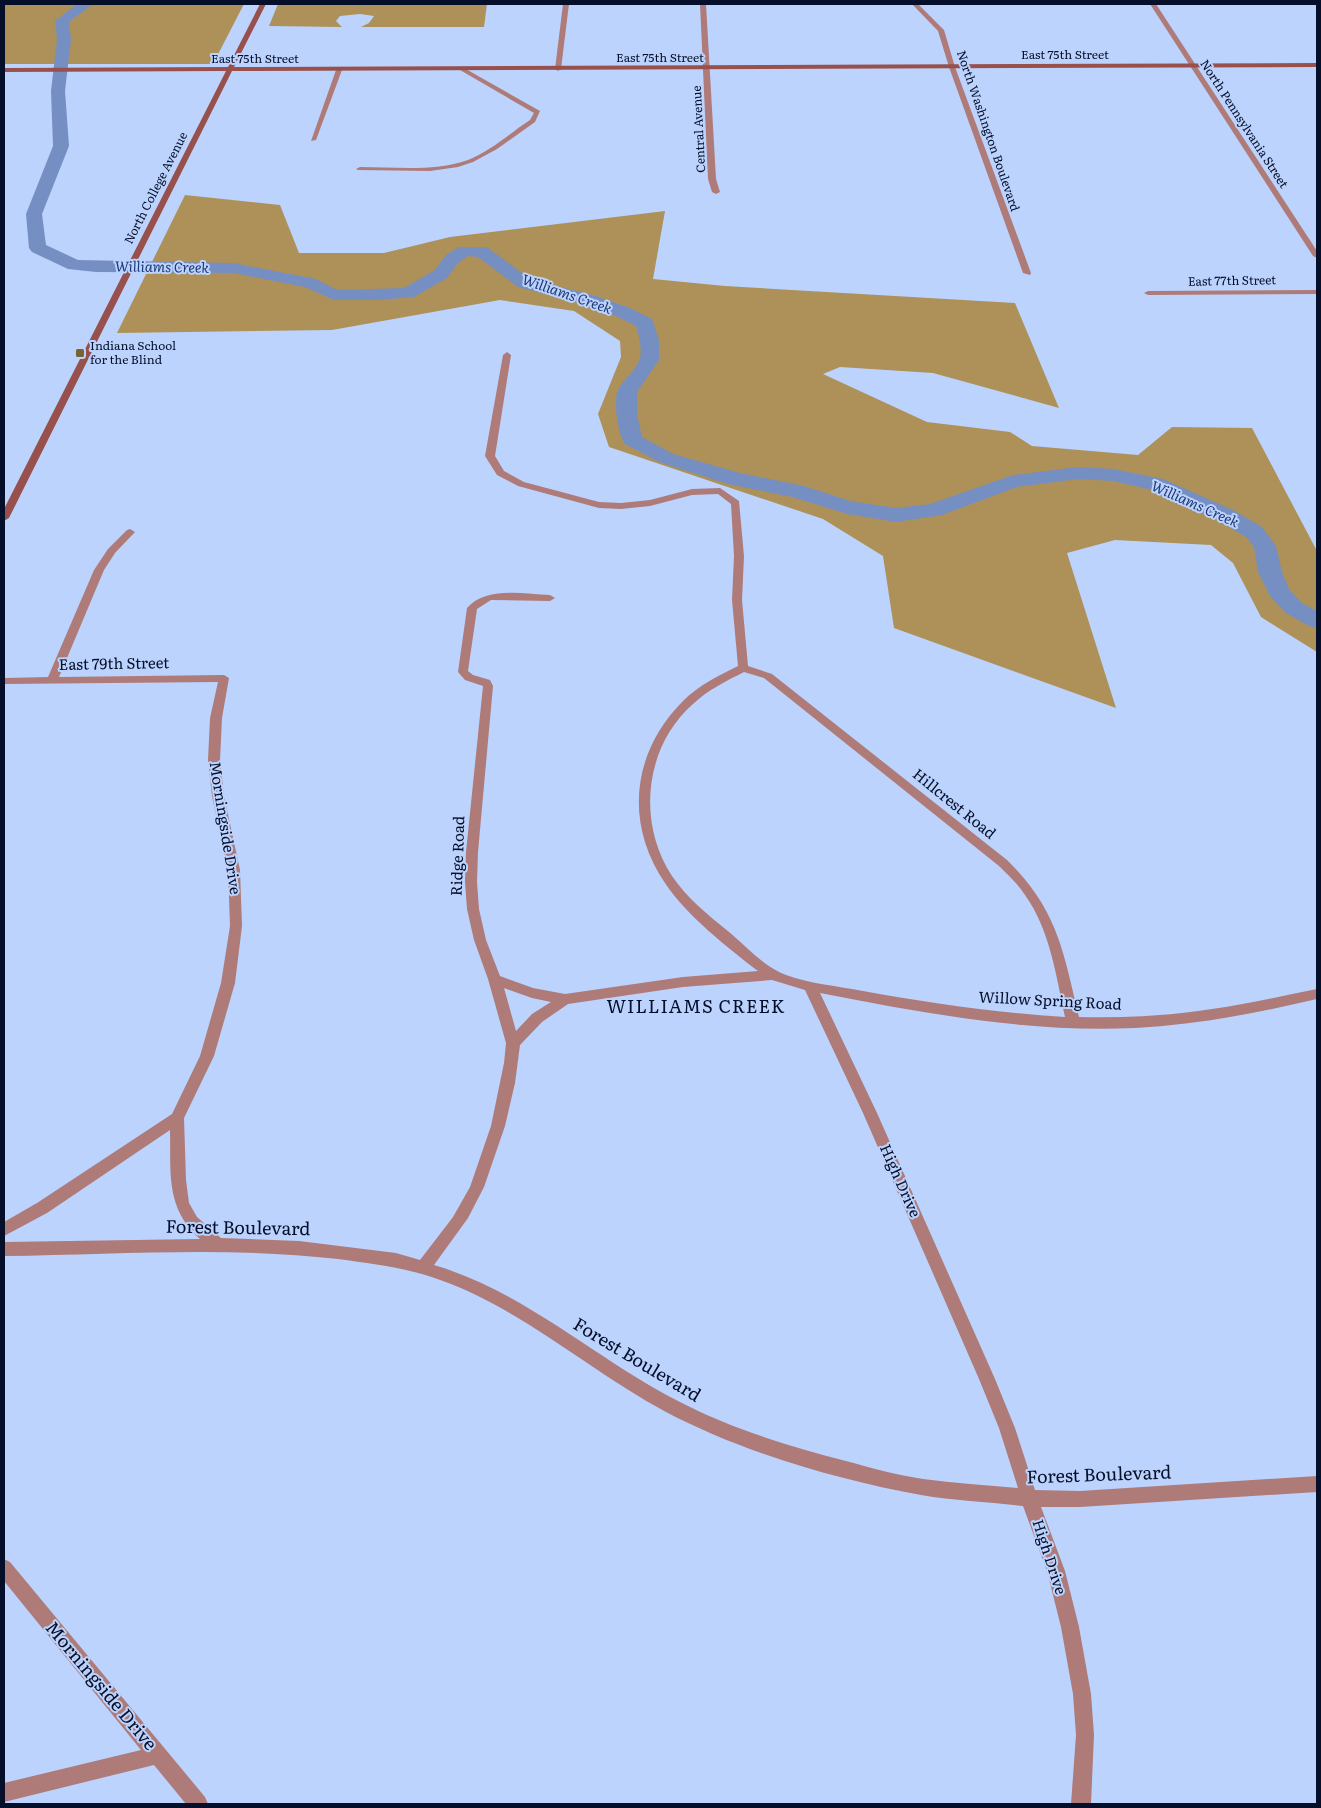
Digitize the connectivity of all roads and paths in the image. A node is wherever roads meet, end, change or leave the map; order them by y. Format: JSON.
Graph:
{"nodes":[{"id":1,"x":263,"y":4,"type":"edge"},
{"id":2,"x":566,"y":4,"type":"edge"},
{"id":3,"x":703,"y":4,"type":"edge"},
{"id":4,"x":916,"y":4,"type":"edge"},
{"id":5,"x":1153,"y":4,"type":"edge"},
{"id":6,"x":1317,"y":65,"type":"edge"},
{"id":7,"x":1193,"y":66,"type":"junction"},
{"id":8,"x":952,"y":67,"type":"junction"},
{"id":9,"x":462,"y":69,"type":"junction"},
{"id":10,"x":558,"y":69,"type":"junction"},
{"id":11,"x":707,"y":69,"type":"junction"},
{"id":12,"x":4,"y":70,"type":"edge"},
{"id":13,"x":230,"y":70,"type":"junction"},
{"id":14,"x":339,"y":70,"type":"junction"},
{"id":15,"x":313,"y":140,"type":"dead end"},
{"id":16,"x":360,"y":169,"type":"dead end"},
{"id":17,"x":716,"y":192,"type":"dead end"},
{"id":18,"x":1317,"y":256,"type":"edge"},
{"id":19,"x":1027,"y":274,"type":"dead end"},
{"id":20,"x":1317,"y":292,"type":"edge"},
{"id":21,"x":1148,"y":293,"type":"dead end"},
{"id":22,"x":507,"y":355,"type":"dead end"},
{"id":23,"x":4,"y":518,"type":"edge"},
{"id":24,"x":130,"y":532,"type":"dead end"},
{"id":25,"x":550,"y":598,"type":"dead end"},
{"id":26,"x":743,"y":668,"type":"junction"},
{"id":27,"x":224,"y":678,"type":"joint"},
{"id":28,"x":52,"y":680,"type":"junction"},
{"id":29,"x":4,"y":681,"type":"edge"},
{"id":30,"x":774,"y":975,"type":"junction"},
{"id":31,"x":495,"y":979,"type":"junction"},
{"id":32,"x":810,"y":986,"type":"junction"},
{"id":33,"x":1317,"y":994,"type":"edge"},
{"id":34,"x":565,"y":999,"type":"junction"},
{"id":35,"x":1073,"y":1022,"type":"junction"},
{"id":36,"x":513,"y":1043,"type":"junction"},
{"id":37,"x":177,"y":1118,"type":"junction"},
{"id":38,"x":4,"y":1230,"type":"edge"},
{"id":39,"x":218,"y":1245,"type":"junction"},
{"id":40,"x":4,"y":1249,"type":"edge"},
{"id":41,"x":424,"y":1268,"type":"junction"},
{"id":42,"x":1317,"y":1484,"type":"edge"},
{"id":43,"x":1029,"y":1498,"type":"junction"},
{"id":44,"x":4,"y":1568,"type":"edge"},
{"id":45,"x":158,"y":1755,"type":"junction"},
{"id":46,"x":4,"y":1793,"type":"edge"},
{"id":47,"x":198,"y":1804,"type":"edge"},
{"id":48,"x":1081,"y":1804,"type":"edge"}],
"edges":[{"from":1,"to":13,"type":"street","name":"North College Avenue"},
{"from":2,"to":10,"type":"street"},
{"from":3,"to":11,"type":"street","name":"Central Avenue"},
{"from":4,"to":8,"type":"street","name":"North Washington Boulevard"},
{"from":5,"to":7,"type":"street","name":"North Pennsylvania Street"},
{"from":6,"to":7,"type":"street","name":"East 75th Street"},
{"from":7,"to":8,"type":"street","name":"East 75th Street"},
{"from":7,"to":18,"type":"street","name":"North Pennsylvania Street"},
{"from":8,"to":11,"type":"street","name":"East 75th Street"},
{"from":8,"to":19,"type":"street","name":"North Washington Boulevard"},
{"from":9,"to":10,"type":"street","name":"East 75th Street"},
{"from":9,"to":14,"type":"street","name":"East 75th Street"},
{"from":9,"to":16,"type":"street"},
{"from":10,"to":11,"type":"street","name":"East 75th Street"},
{"from":11,"to":17,"type":"street","name":"Central Avenue"},
{"from":12,"to":13,"type":"street","name":"East 75th Street"},
{"from":13,"to":14,"type":"street","name":"East 75th Street"},
{"from":13,"to":23,"type":"street","name":"North College Avenue"},
{"from":14,"to":15,"type":"street"},
{"from":20,"to":21,"type":"street","name":"East 77th Street"},
{"from":22,"to":26,"type":"street"},
{"from":24,"to":28,"type":"street"},
{"from":25,"to":31,"type":"street","name":"Ridge Road"},
{"from":26,"to":30,"type":"street"},
{"from":26,"to":35,"type":"street","name":"Hillcrest Road"},
{"from":27,"to":28,"type":"street","name":"East 79th Street"},
{"from":27,"to":37,"type":"street","name":"Morningside Drive"},
{"from":28,"to":29,"type":"street","name":"East 79th Street"},
{"from":30,"to":32,"type":"street"},
{"from":30,"to":34,"type":"street"},
{"from":31,"to":34,"type":"street"},
{"from":31,"to":36,"type":"street","name":"Ridge Road"},
{"from":32,"to":35,"type":"street","name":"Willow Spring Road"},
{"from":32,"to":43,"type":"street","name":"High Drive"},
{"from":33,"to":35,"type":"street","name":"Willow Spring Road"},
{"from":34,"to":36,"type":"street"},
{"from":36,"to":41,"type":"street","name":"Ridge Road"},
{"from":37,"to":38,"type":"street","name":"Morningside Drive"},
{"from":37,"to":39,"type":"street"},
{"from":39,"to":40,"type":"street","name":"Forest Boulevard"},
{"from":39,"to":41,"type":"street","name":"Forest Boulevard"},
{"from":41,"to":43,"type":"street","name":"Forest Boulevard"},
{"from":42,"to":43,"type":"street","name":"Forest Boulevard"},
{"from":43,"to":48,"type":"street","name":"High Drive"},
{"from":44,"to":45,"type":"street","name":"Morningside Drive"},
{"from":45,"to":46,"type":"street"},
{"from":45,"to":47,"type":"street","name":"Morningside Drive"}]}
